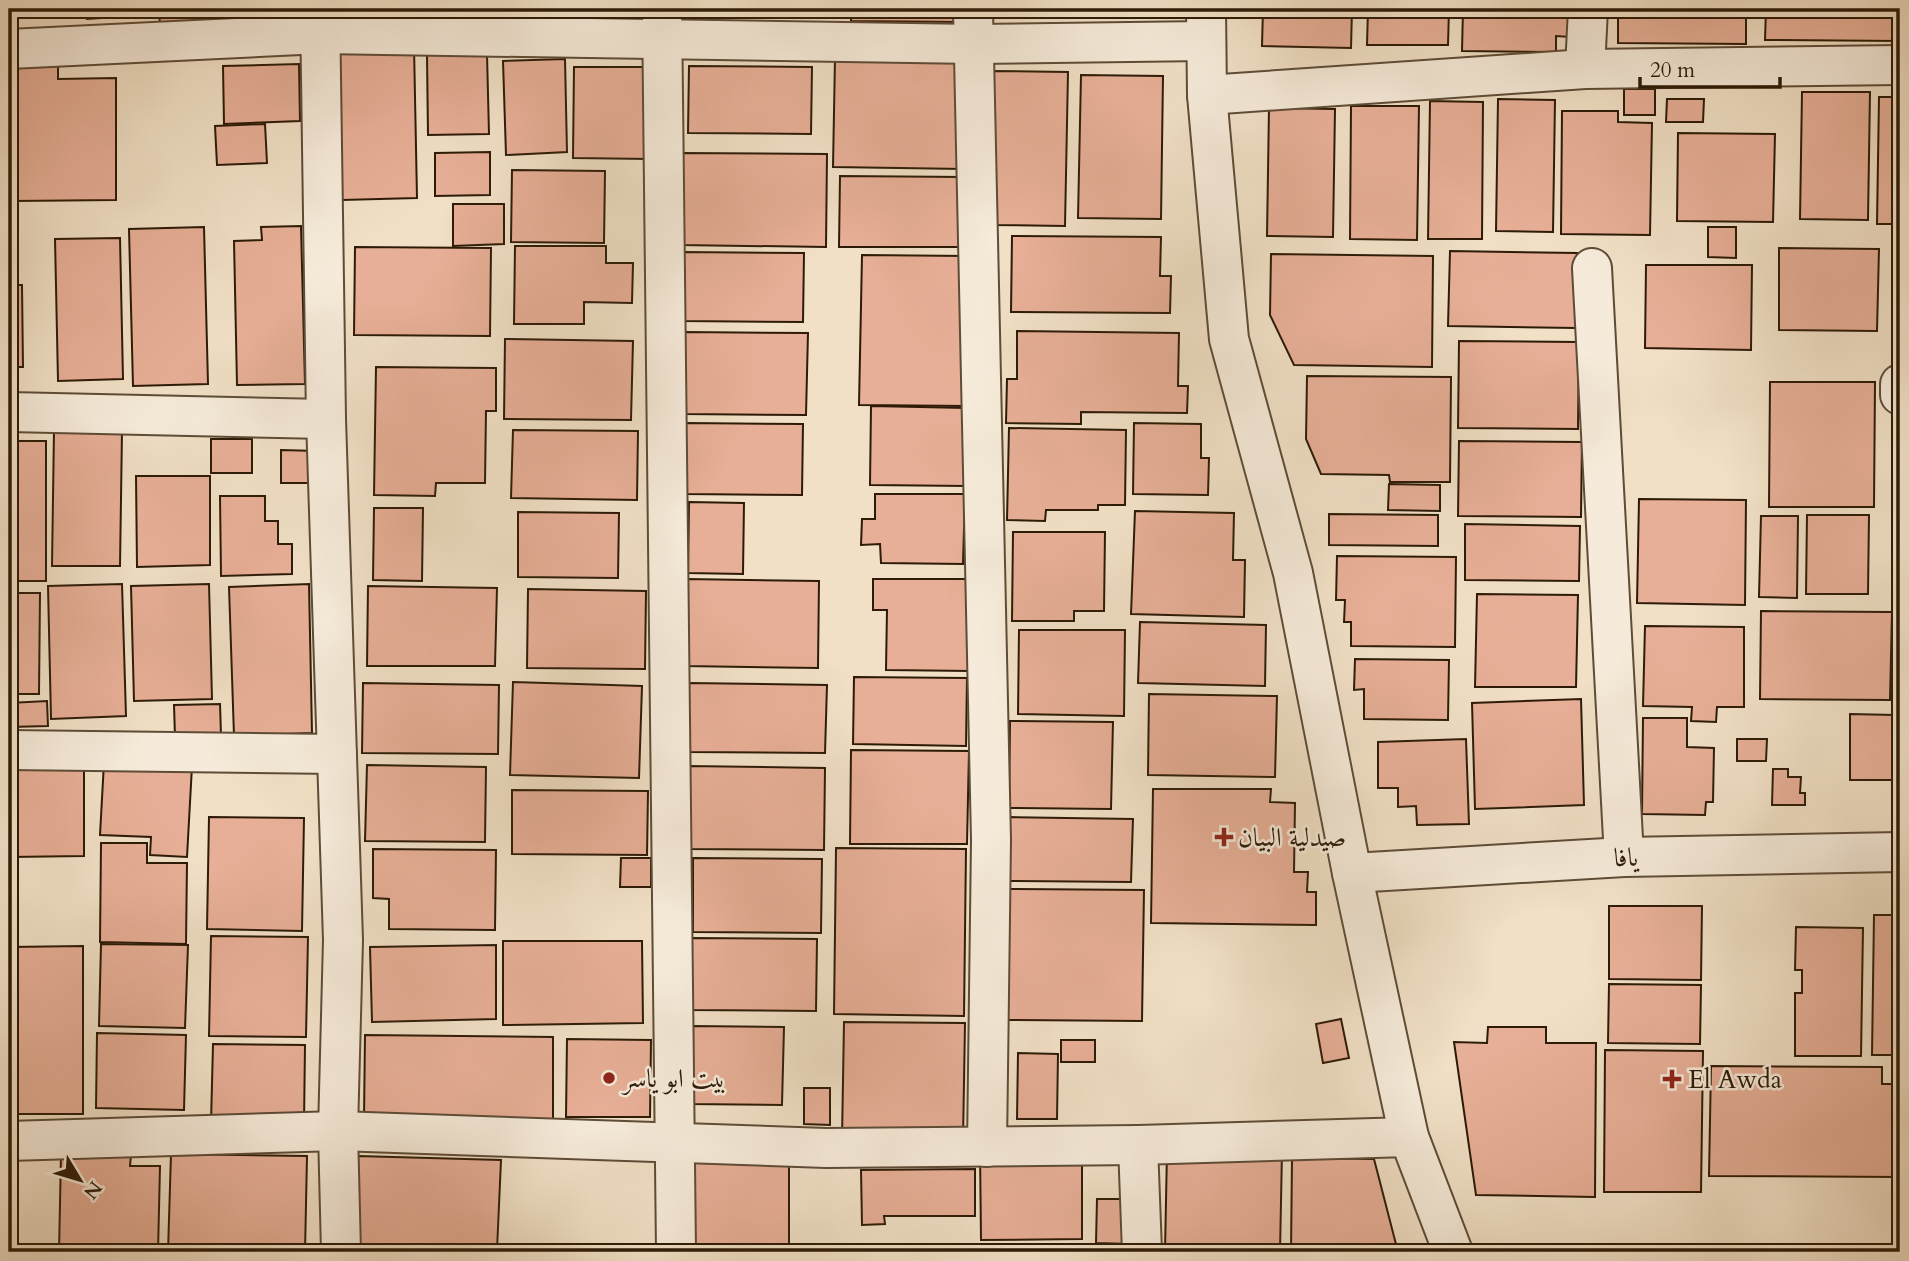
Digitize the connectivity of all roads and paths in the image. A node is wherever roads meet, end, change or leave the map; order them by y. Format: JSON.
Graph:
{"nodes":[{"id":1,"x":1588,"y":9,"type":"edge"},
{"id":2,"x":321,"y":21,"type":"edge"},
{"id":3,"x":662,"y":24,"type":"edge"},
{"id":4,"x":1206,"y":25,"type":"edge"},
{"id":5,"x":973,"y":26,"type":"edge"},
{"id":6,"x":9,"y":49,"type":"edge"},
{"id":7,"x":1900,"y":65,"type":"edge"},
{"id":8,"x":1585,"y":69,"type":"junction"},
{"id":9,"x":1206,"y":95,"type":"junction"},
{"id":10,"x":1592,"y":268,"type":"dead end"},
{"id":11,"x":1900,"y":384,"type":"edge"},
{"id":12,"x":1900,"y":395,"type":"edge"},
{"id":13,"x":9,"y":412,"type":"edge"},
{"id":14,"x":326,"y":419,"type":"junction"},
{"id":15,"x":9,"y":750,"type":"edge"},
{"id":16,"x":337,"y":754,"type":"junction"},
{"id":17,"x":1900,"y":852,"type":"edge"},
{"id":18,"x":1625,"y":857,"type":"junction"},
{"id":19,"x":1352,"y":873,"type":"junction"},
{"id":20,"x":338,"y":1131,"type":"junction"},
{"id":21,"x":1409,"y":1138,"type":"junction"},
{"id":22,"x":9,"y":1141,"type":"edge"},
{"id":23,"x":674,"y":1141,"type":"junction"},
{"id":24,"x":1138,"y":1145,"type":"junction"},
{"id":25,"x":987,"y":1147,"type":"junction"},
{"id":26,"x":341,"y":1252,"type":"edge"},
{"id":27,"x":676,"y":1252,"type":"edge"},
{"id":28,"x":1142,"y":1252,"type":"edge"},
{"id":29,"x":1453,"y":1252,"type":"edge"}],
"edges":[{"from":1,"to":8,"type":"street"},
{"from":2,"to":3,"type":"street"},
{"from":2,"to":6,"type":"street"},
{"from":2,"to":14,"type":"street"},
{"from":3,"to":5,"type":"street"},
{"from":3,"to":23,"type":"street"},
{"from":4,"to":5,"type":"street"},
{"from":4,"to":9,"type":"street"},
{"from":5,"to":25,"type":"street"},
{"from":7,"to":8,"type":"street"},
{"from":8,"to":9,"type":"street"},
{"from":9,"to":19,"type":"street"},
{"from":10,"to":18,"type":"street"},
{"from":11,"to":12,"type":"street"},
{"from":13,"to":14,"type":"street"},
{"from":14,"to":16,"type":"street"},
{"from":15,"to":16,"type":"street"},
{"from":16,"to":20,"type":"street"},
{"from":17,"to":18,"type":"street","name":"يافا"},
{"from":18,"to":19,"type":"street","name":"يافا"},
{"from":19,"to":21,"type":"street"},
{"from":20,"to":22,"type":"street"},
{"from":20,"to":23,"type":"street"},
{"from":20,"to":26,"type":"street"},
{"from":21,"to":24,"type":"street"},
{"from":21,"to":29,"type":"street"},
{"from":23,"to":25,"type":"street"},
{"from":23,"to":27,"type":"street"},
{"from":24,"to":25,"type":"street"},
{"from":24,"to":28,"type":"street"}]}
